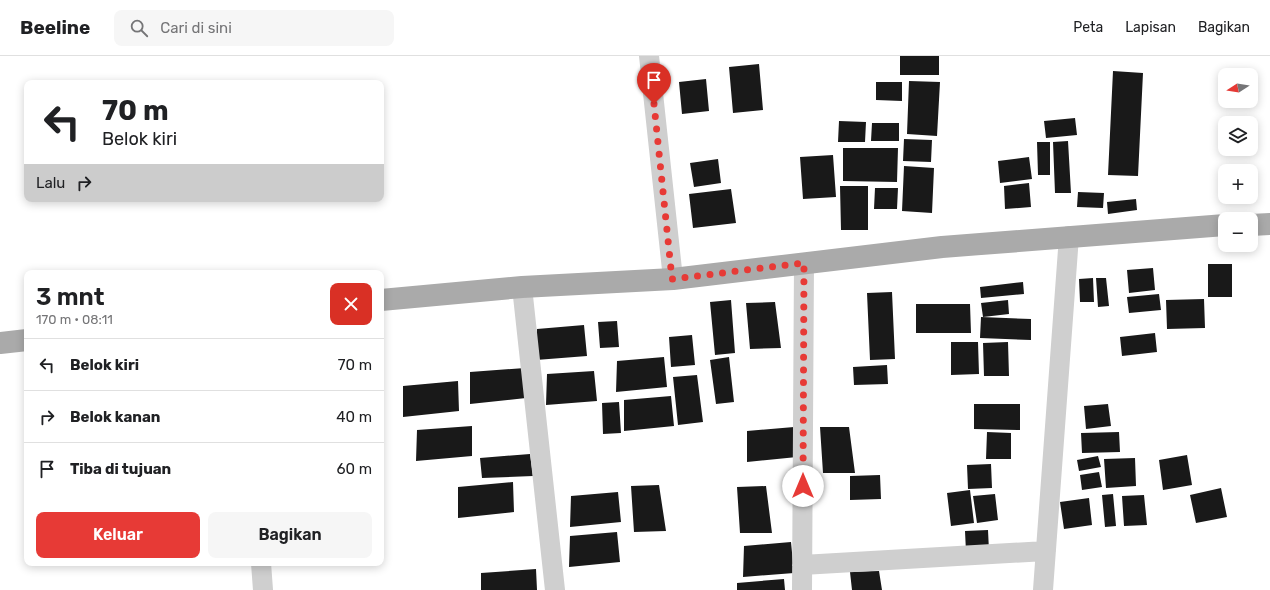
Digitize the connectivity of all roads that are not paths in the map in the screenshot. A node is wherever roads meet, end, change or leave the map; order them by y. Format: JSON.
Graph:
{"nodes":[{"id":1,"x":649,"y":56,"type":"edge"},
{"id":2,"x":1270,"y":224,"type":"edge"},
{"id":3,"x":1218,"y":225,"type":"edge"},
{"id":4,"x":1258,"y":225,"type":"edge"},
{"id":5,"x":1069,"y":236,"type":"junction"},
{"id":6,"x":804,"y":263,"type":"junction"},
{"id":7,"x":672,"y":279,"type":"junction"},
{"id":8,"x":522,"y":287,"type":"junction"},
{"id":9,"x":384,"y":300,"type":"edge"},
{"id":10,"x":24,"y":340,"type":"edge"},
{"id":11,"x":0,"y":343,"type":"edge"},
{"id":12,"x":1046,"y":551,"type":"junction"},
{"id":13,"x":802,"y":565,"type":"junction"},
{"id":14,"x":261,"y":566,"type":"edge"},
{"id":15,"x":263,"y":590,"type":"edge"},
{"id":16,"x":555,"y":590,"type":"edge"},
{"id":17,"x":802,"y":590,"type":"edge"},
{"id":18,"x":1043,"y":590,"type":"edge"}],
"edges":[{"from":1,"to":7,"type":"street"},
{"from":2,"to":4,"type":"main road"},
{"from":3,"to":5,"type":"main road"},
{"from":5,"to":6,"type":"main road"},
{"from":5,"to":12,"type":"street"},
{"from":6,"to":7,"type":"main road"},
{"from":6,"to":13,"type":"street"},
{"from":7,"to":8,"type":"main road"},
{"from":8,"to":9,"type":"main road"},
{"from":8,"to":16,"type":"street"},
{"from":10,"to":11,"type":"main road"},
{"from":12,"to":13,"type":"street"},
{"from":12,"to":18,"type":"street"},
{"from":13,"to":17,"type":"street"},
{"from":14,"to":15,"type":"street"}]}
